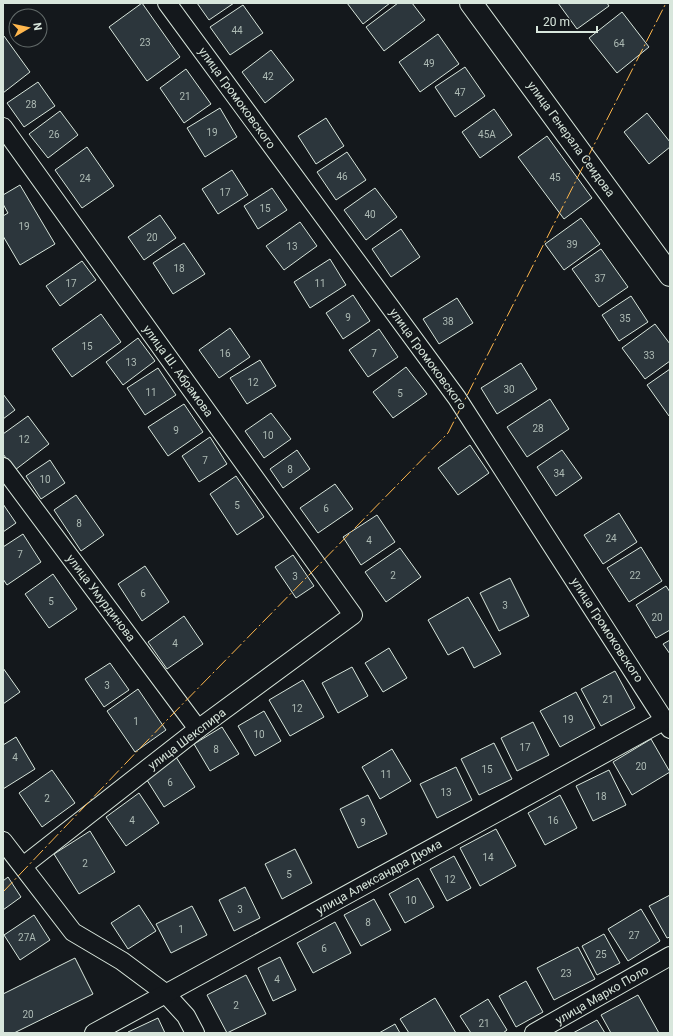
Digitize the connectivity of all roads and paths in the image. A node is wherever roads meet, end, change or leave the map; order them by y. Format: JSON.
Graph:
{"nodes":[{"id":1,"x":167,"y":3,"type":"edge"},
{"id":2,"x":471,"y":3,"type":"edge"},
{"id":3,"x":3,"y":127,"type":"edge"},
{"id":4,"x":670,"y":275,"type":"edge"},
{"id":5,"x":3,"y":467,"type":"edge"},
{"id":6,"x":353,"y":614,"type":"joint"},
{"id":7,"x":667,"y":724,"type":"edge"},
{"id":8,"x":198,"y":729,"type":"junction"},
{"id":9,"x":3,"y":841,"type":"edge"},
{"id":10,"x":23,"y":866,"type":"junction"},
{"id":11,"x":670,"y":956,"type":"edge"},
{"id":12,"x":165,"y":993,"type":"junction"},
{"id":13,"x":94,"y":1033,"type":"edge"},
{"id":14,"x":195,"y":1033,"type":"edge"},
{"id":15,"x":534,"y":1033,"type":"edge"}],
"edges":[{"from":1,"to":7,"type":"street","name":"улица Громоковского"},
{"from":2,"to":4,"type":"street","name":"улица Генерала Сеидова"},
{"from":3,"to":6,"type":"street","name":"улица Ш. Абрамова"},
{"from":5,"to":8,"type":"street","name":"улица Умурдинова"},
{"from":6,"to":8,"type":"street","name":"улица Шекспира"},
{"from":7,"to":12,"type":"street","name":"улица Александра Дюма"},
{"from":8,"to":10,"type":"street","name":"улица Шекспира"},
{"from":9,"to":10,"type":"street"},
{"from":10,"to":12,"type":"street"},
{"from":11,"to":15,"type":"street","name":"улица Марко Поло"},
{"from":12,"to":13,"type":"street","name":"улица Александра Дюма"},
{"from":12,"to":14,"type":"street"}]}
